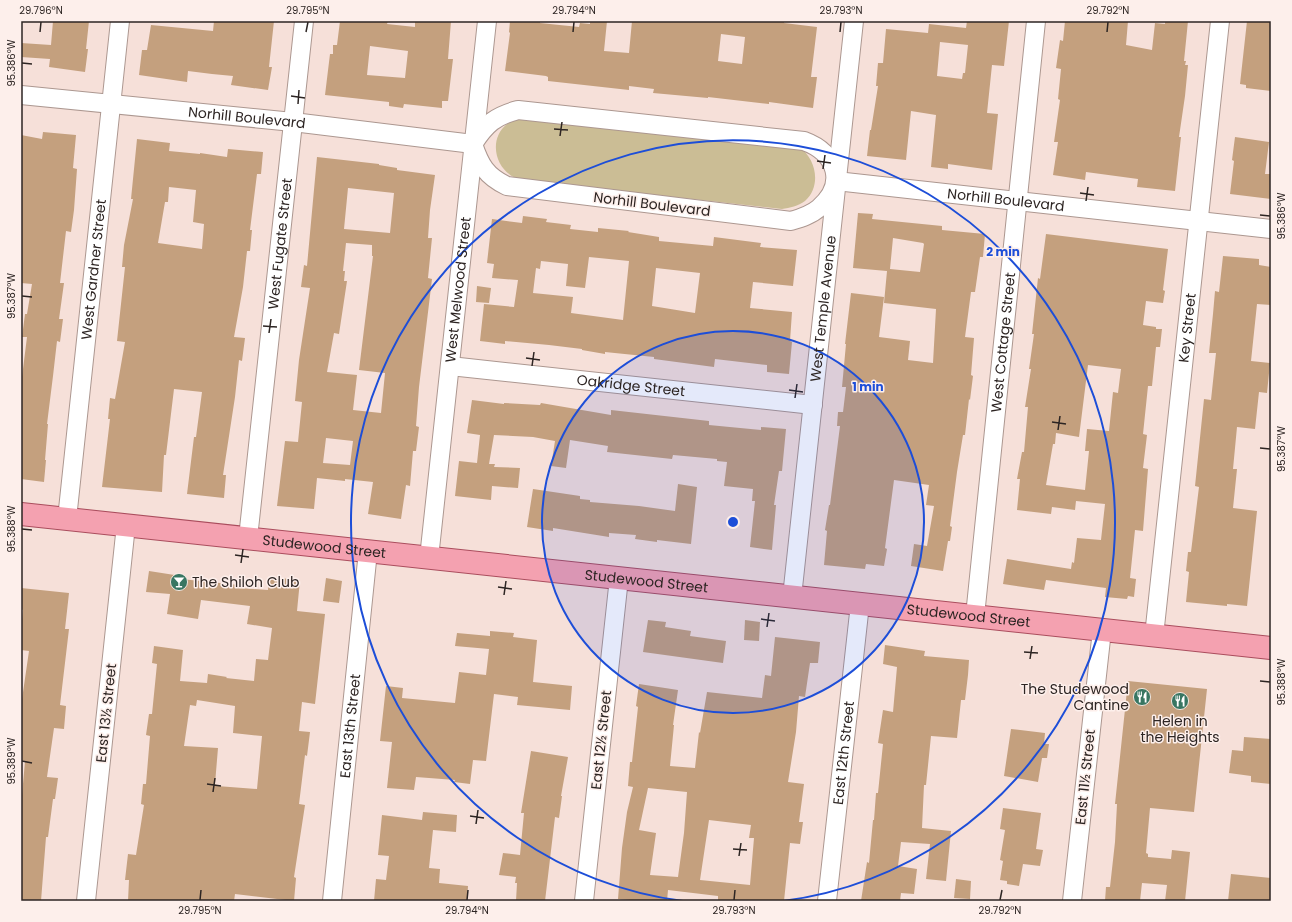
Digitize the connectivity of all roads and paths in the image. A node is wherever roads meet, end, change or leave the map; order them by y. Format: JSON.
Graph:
{"nodes":[{"id":1,"x":120,"y":21,"type":"edge"},
{"id":2,"x":304,"y":21,"type":"edge"},
{"id":3,"x":487,"y":21,"type":"edge"},
{"id":4,"x":854,"y":21,"type":"edge"},
{"id":5,"x":1036,"y":21,"type":"edge"},
{"id":6,"x":1220,"y":21,"type":"edge"},
{"id":7,"x":21,"y":95,"type":"edge"},
{"id":8,"x":112,"y":104,"type":"junction"},
{"id":9,"x":293,"y":122,"type":"junction"},
{"id":10,"x":473,"y":144,"type":"junction"},
{"id":11,"x":836,"y":181,"type":"junction"},
{"id":12,"x":1018,"y":202,"type":"junction"},
{"id":13,"x":1199,"y":221,"type":"junction"},
{"id":14,"x":1271,"y":229,"type":"edge"},
{"id":15,"x":450,"y":366,"type":"junction"},
{"id":16,"x":813,"y":405,"type":"junction"},
{"id":17,"x":21,"y":514,"type":"edge"},
{"id":18,"x":67,"y":519,"type":"junction"},
{"id":19,"x":126,"y":525,"type":"junction"},
{"id":20,"x":248,"y":538,"type":"junction"},
{"id":21,"x":368,"y":551,"type":"junction"},
{"id":22,"x":430,"y":558,"type":"junction"},
{"id":23,"x":619,"y":578,"type":"junction"},
{"id":24,"x":792,"y":597,"type":"junction"},
{"id":25,"x":860,"y":604,"type":"junction"},
{"id":26,"x":975,"y":616,"type":"junction"},
{"id":27,"x":1102,"y":630,"type":"junction"},
{"id":28,"x":1154,"y":636,"type":"junction"},
{"id":29,"x":1271,"y":648,"type":"edge"},
{"id":30,"x":86,"y":901,"type":"edge"},
{"id":31,"x":332,"y":901,"type":"edge"},
{"id":32,"x":584,"y":901,"type":"edge"},
{"id":33,"x":827,"y":901,"type":"edge"},
{"id":34,"x":1072,"y":901,"type":"edge"}],
"edges":[{"from":1,"to":8,"type":"street","name":"West Gardner Street"},
{"from":2,"to":9,"type":"street","name":"West Fugate Street"},
{"from":3,"to":10,"type":"street","name":"West Melwood Street"},
{"from":4,"to":11,"type":"street","name":"West Temple Avenue"},
{"from":5,"to":12,"type":"street","name":"West Cottage Street"},
{"from":6,"to":13,"type":"street","name":"Key Street"},
{"from":7,"to":8,"type":"street","name":"Norhill Boulevard"},
{"from":8,"to":9,"type":"street","name":"Norhill Boulevard"},
{"from":8,"to":18,"type":"street","name":"West Gardner Street"},
{"from":9,"to":10,"type":"street","name":"Norhill Boulevard"},
{"from":9,"to":20,"type":"street","name":"West Fugate Street"},
{"from":10,"to":11,"type":"street"},
{"from":10,"to":11,"type":"street","name":"Norhill Boulevard"},
{"from":10,"to":15,"type":"street","name":"West Melwood Street"},
{"from":11,"to":12,"type":"street","name":"Norhill Boulevard"},
{"from":11,"to":16,"type":"street","name":"West Temple Avenue"},
{"from":12,"to":13,"type":"street","name":"Norhill Boulevard"},
{"from":12,"to":26,"type":"street","name":"West Cottage Street"},
{"from":13,"to":14,"type":"street","name":"Norhill Boulevard"},
{"from":13,"to":28,"type":"street","name":"Key Street"},
{"from":15,"to":16,"type":"street","name":"Oakridge Street"},
{"from":15,"to":22,"type":"street","name":"West Melwood Street"},
{"from":16,"to":24,"type":"street","name":"West Temple Avenue"},
{"from":17,"to":18,"type":"main road","name":"Studewood Street"},
{"from":18,"to":19,"type":"main road","name":"Studewood Street"},
{"from":19,"to":20,"type":"main road","name":"Studewood Street"},
{"from":19,"to":30,"type":"street","name":"East 13½ Street"},
{"from":20,"to":21,"type":"main road","name":"Studewood Street"},
{"from":21,"to":22,"type":"main road","name":"Studewood Street"},
{"from":21,"to":31,"type":"street","name":"East 13th Street"},
{"from":22,"to":23,"type":"main road","name":"Studewood Street"},
{"from":23,"to":24,"type":"main road","name":"Studewood Street"},
{"from":23,"to":32,"type":"street","name":"East 12½ Street"},
{"from":24,"to":25,"type":"main road","name":"Studewood Street"},
{"from":25,"to":26,"type":"main road","name":"Studewood Street"},
{"from":25,"to":33,"type":"street","name":"East 12th Street"},
{"from":26,"to":27,"type":"main road","name":"Studewood Street"},
{"from":27,"to":28,"type":"main road","name":"Studewood Street"},
{"from":27,"to":34,"type":"street","name":"East 11½ Street"},
{"from":28,"to":29,"type":"main road","name":"Studewood Street"}]}
